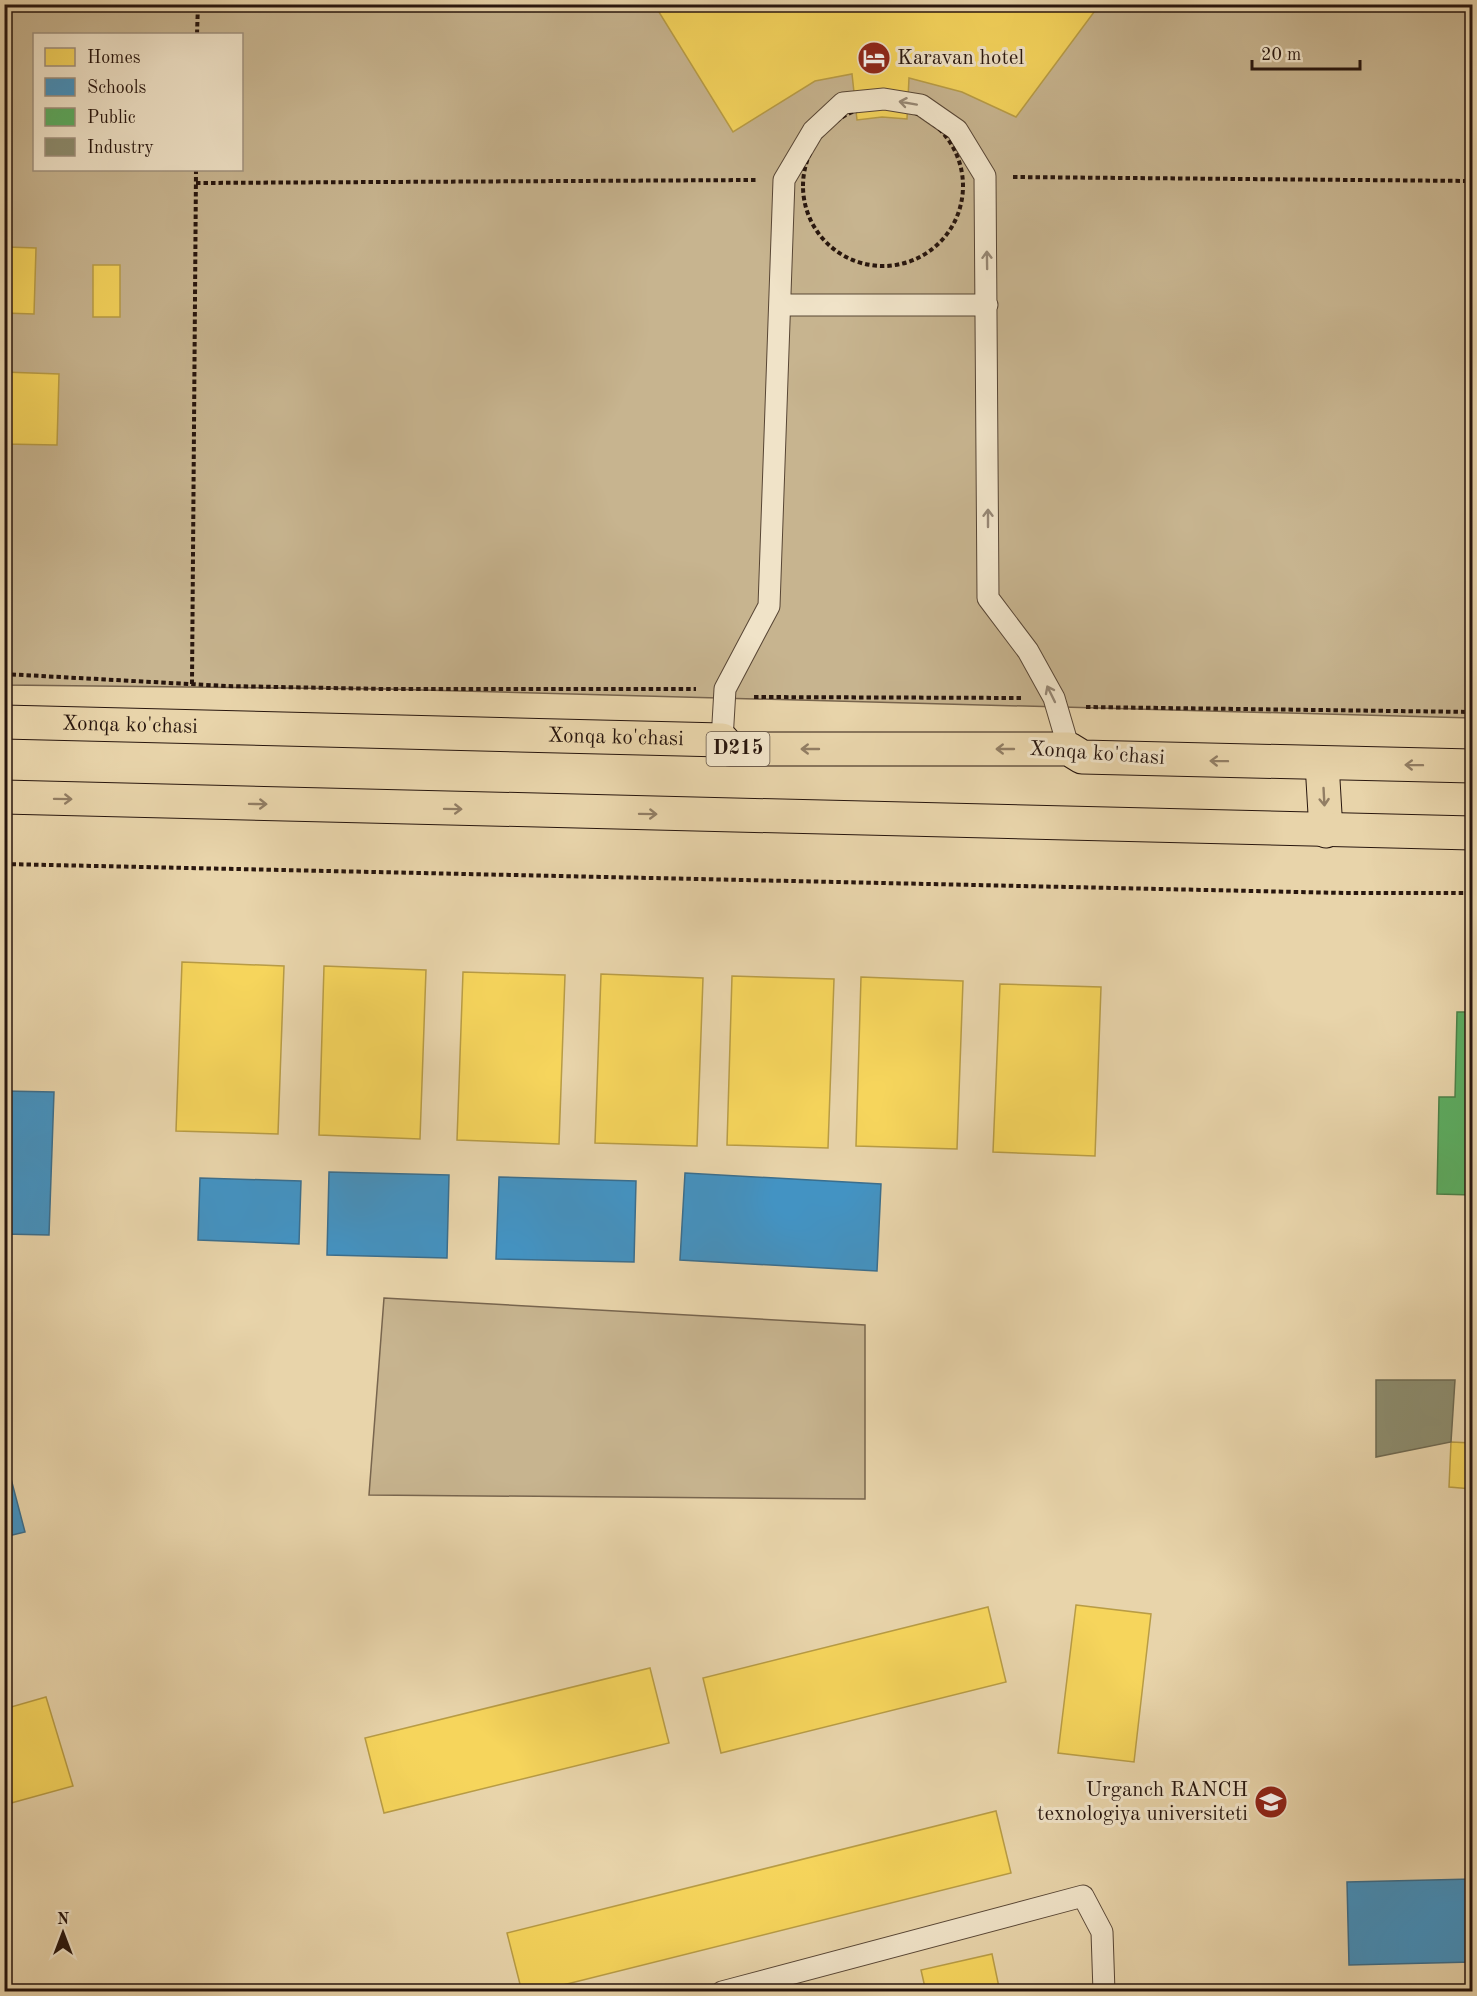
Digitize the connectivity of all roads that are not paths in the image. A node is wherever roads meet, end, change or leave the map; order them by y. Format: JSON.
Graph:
{"nodes":[{"id":1,"x":780,"y":305,"type":"junction"},
{"id":2,"x":987,"y":305,"type":"junction"},
{"id":3,"x":4,"y":722,"type":"edge"},
{"id":4,"x":722,"y":740,"type":"junction"},
{"id":5,"x":1069,"y":749,"type":"junction"},
{"id":6,"x":1322,"y":763,"type":"junction"},
{"id":7,"x":1473,"y":766,"type":"edge"},
{"id":8,"x":4,"y":797,"type":"edge"},
{"id":9,"x":1326,"y":831,"type":"junction"},
{"id":10,"x":1473,"y":833,"type":"edge"},
{"id":11,"x":722,"y":1992,"type":"edge"},
{"id":12,"x":1104,"y":1992,"type":"edge"}],
"edges":[{"from":1,"to":2,"type":"lane"},
{"from":2,"to":1,"type":"lane","one_way":true},
{"from":1,"to":4,"type":"lane"},
{"from":5,"to":2,"type":"lane","one_way":true},
{"from":3,"to":4,"type":"main road","name":"Xonqa ko'chasi","number":"D215"},
{"from":5,"to":4,"type":"main road","name":"Xonqa ko'chasi","number":"D215","one_way":true},
{"from":6,"to":5,"type":"main road","name":"Xonqa ko'chasi","number":"D215","one_way":true},
{"from":7,"to":6,"type":"main road","name":"Xonqa ko'chasi","number":"D215","one_way":true},
{"from":6,"to":9,"type":"main road","one_way":true},
{"from":8,"to":9,"type":"main road","one_way":true},
{"from":9,"to":10,"type":"main road"},
{"from":11,"to":12,"type":"lane"}]}
